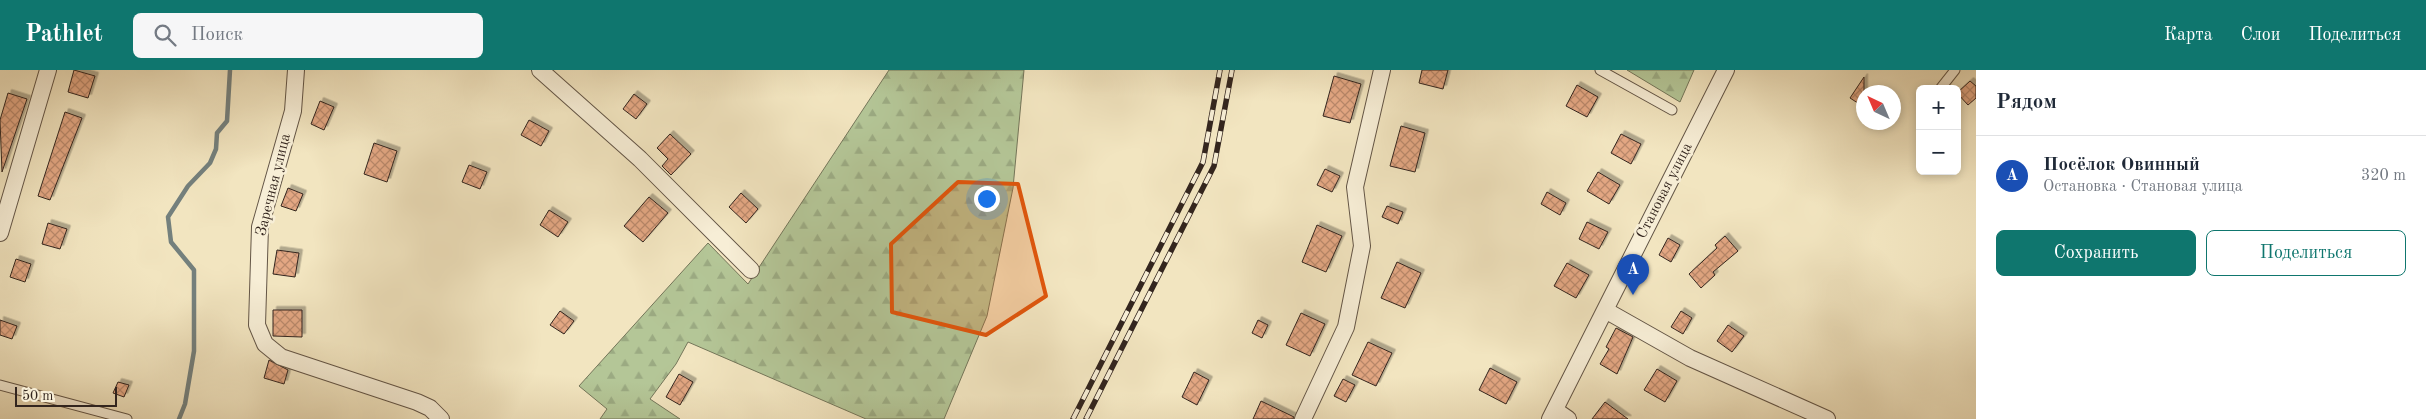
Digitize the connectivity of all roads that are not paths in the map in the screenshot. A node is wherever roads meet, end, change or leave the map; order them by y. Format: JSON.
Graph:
{"nodes":[{"id":1,"x":48,"y":70,"type":"edge"},
{"id":2,"x":296,"y":70,"type":"edge"},
{"id":3,"x":540,"y":70,"type":"edge"},
{"id":4,"x":1382,"y":70,"type":"edge"},
{"id":5,"x":1600,"y":70,"type":"edge"},
{"id":6,"x":1726,"y":70,"type":"edge"},
{"id":7,"x":1954,"y":70,"type":"edge"},
{"id":8,"x":1943,"y":85,"type":"edge"},
{"id":9,"x":1672,"y":110,"type":"dead end"},
{"id":10,"x":0,"y":234,"type":"edge"},
{"id":11,"x":751,"y":270,"type":"dead end"},
{"id":12,"x":1605,"y":310,"type":"junction"},
{"id":13,"x":0,"y":385,"type":"edge"},
{"id":14,"x":1552,"y":414,"type":"edge"},
{"id":15,"x":127,"y":419,"type":"edge"},
{"id":16,"x":441,"y":419,"type":"edge"},
{"id":17,"x":1303,"y":419,"type":"edge"},
{"id":18,"x":1568,"y":419,"type":"edge"},
{"id":19,"x":1827,"y":419,"type":"edge"}],
"edges":[{"from":1,"to":10,"type":"street"},
{"from":2,"to":16,"type":"street","name":"Заречная улица"},
{"from":3,"to":11,"type":"street"},
{"from":4,"to":17,"type":"street"},
{"from":5,"to":9,"type":"lane"},
{"from":6,"to":12,"type":"street","name":"Становая улица"},
{"from":7,"to":8,"type":"lane"},
{"from":12,"to":14,"type":"street","name":"Становая улица"},
{"from":12,"to":19,"type":"street"},
{"from":13,"to":15,"type":"lane"},
{"from":14,"to":18,"type":"street"}]}
